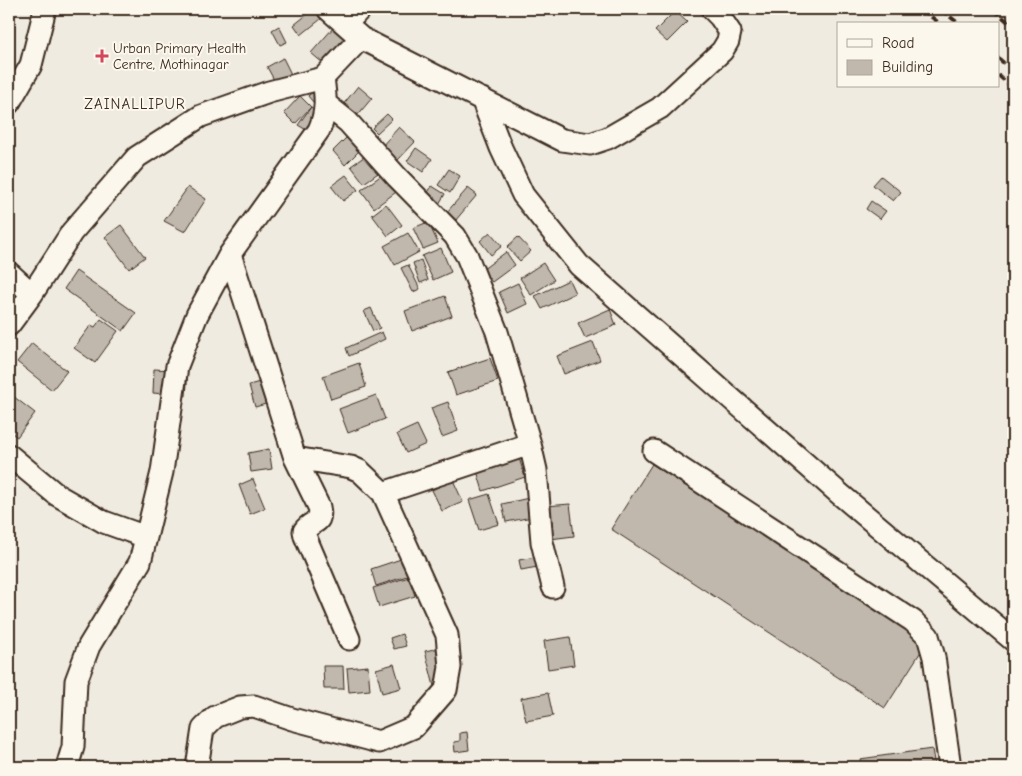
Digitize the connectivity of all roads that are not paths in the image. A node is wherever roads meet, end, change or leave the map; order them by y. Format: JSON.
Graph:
{"nodes":[{"id":1,"x":45,"y":9,"type":"edge"},
{"id":2,"x":328,"y":9,"type":"edge"},
{"id":3,"x":712,"y":9,"type":"edge"},
{"id":4,"x":356,"y":23,"type":"edge"},
{"id":5,"x":323,"y":78,"type":"junction"},
{"id":6,"x":482,"y":99,"type":"junction"},
{"id":7,"x":9,"y":104,"type":"edge"},
{"id":8,"x":326,"y":104,"type":"junction"},
{"id":9,"x":230,"y":254,"type":"junction"},
{"id":10,"x":9,"y":273,"type":"edge"},
{"id":11,"x":32,"y":294,"type":"junction"},
{"id":12,"x":9,"y":325,"type":"edge"},
{"id":13,"x":530,"y":444,"type":"junction"},
{"id":14,"x":654,"y":451,"type":"dead end"},
{"id":15,"x":9,"y":455,"type":"edge"},
{"id":16,"x":296,"y":458,"type":"junction"},
{"id":17,"x":383,"y":493,"type":"junction"},
{"id":18,"x":146,"y":536,"type":"junction"},
{"id":19,"x":552,"y":587,"type":"dead end"},
{"id":20,"x":349,"y":639,"type":"dead end"},
{"id":21,"x":1013,"y":640,"type":"edge"},
{"id":22,"x":68,"y":767,"type":"edge"},
{"id":23,"x":197,"y":767,"type":"edge"},
{"id":24,"x":950,"y":767,"type":"edge"}],
"edges":[{"from":1,"to":7,"type":"street"},
{"from":2,"to":4,"type":"street"},
{"from":3,"to":6,"type":"street"},
{"from":4,"to":5,"type":"street"},
{"from":4,"to":6,"type":"street"},
{"from":5,"to":8,"type":"street"},
{"from":5,"to":11,"type":"street"},
{"from":6,"to":21,"type":"street"},
{"from":8,"to":9,"type":"street"},
{"from":8,"to":13,"type":"street"},
{"from":9,"to":16,"type":"street"},
{"from":9,"to":18,"type":"street"},
{"from":10,"to":11,"type":"street"},
{"from":11,"to":12,"type":"street"},
{"from":13,"to":17,"type":"street"},
{"from":13,"to":19,"type":"street"},
{"from":14,"to":24,"type":"street"},
{"from":15,"to":18,"type":"street"},
{"from":16,"to":17,"type":"street"},
{"from":16,"to":20,"type":"street"},
{"from":17,"to":23,"type":"street"},
{"from":18,"to":22,"type":"street"}]}
